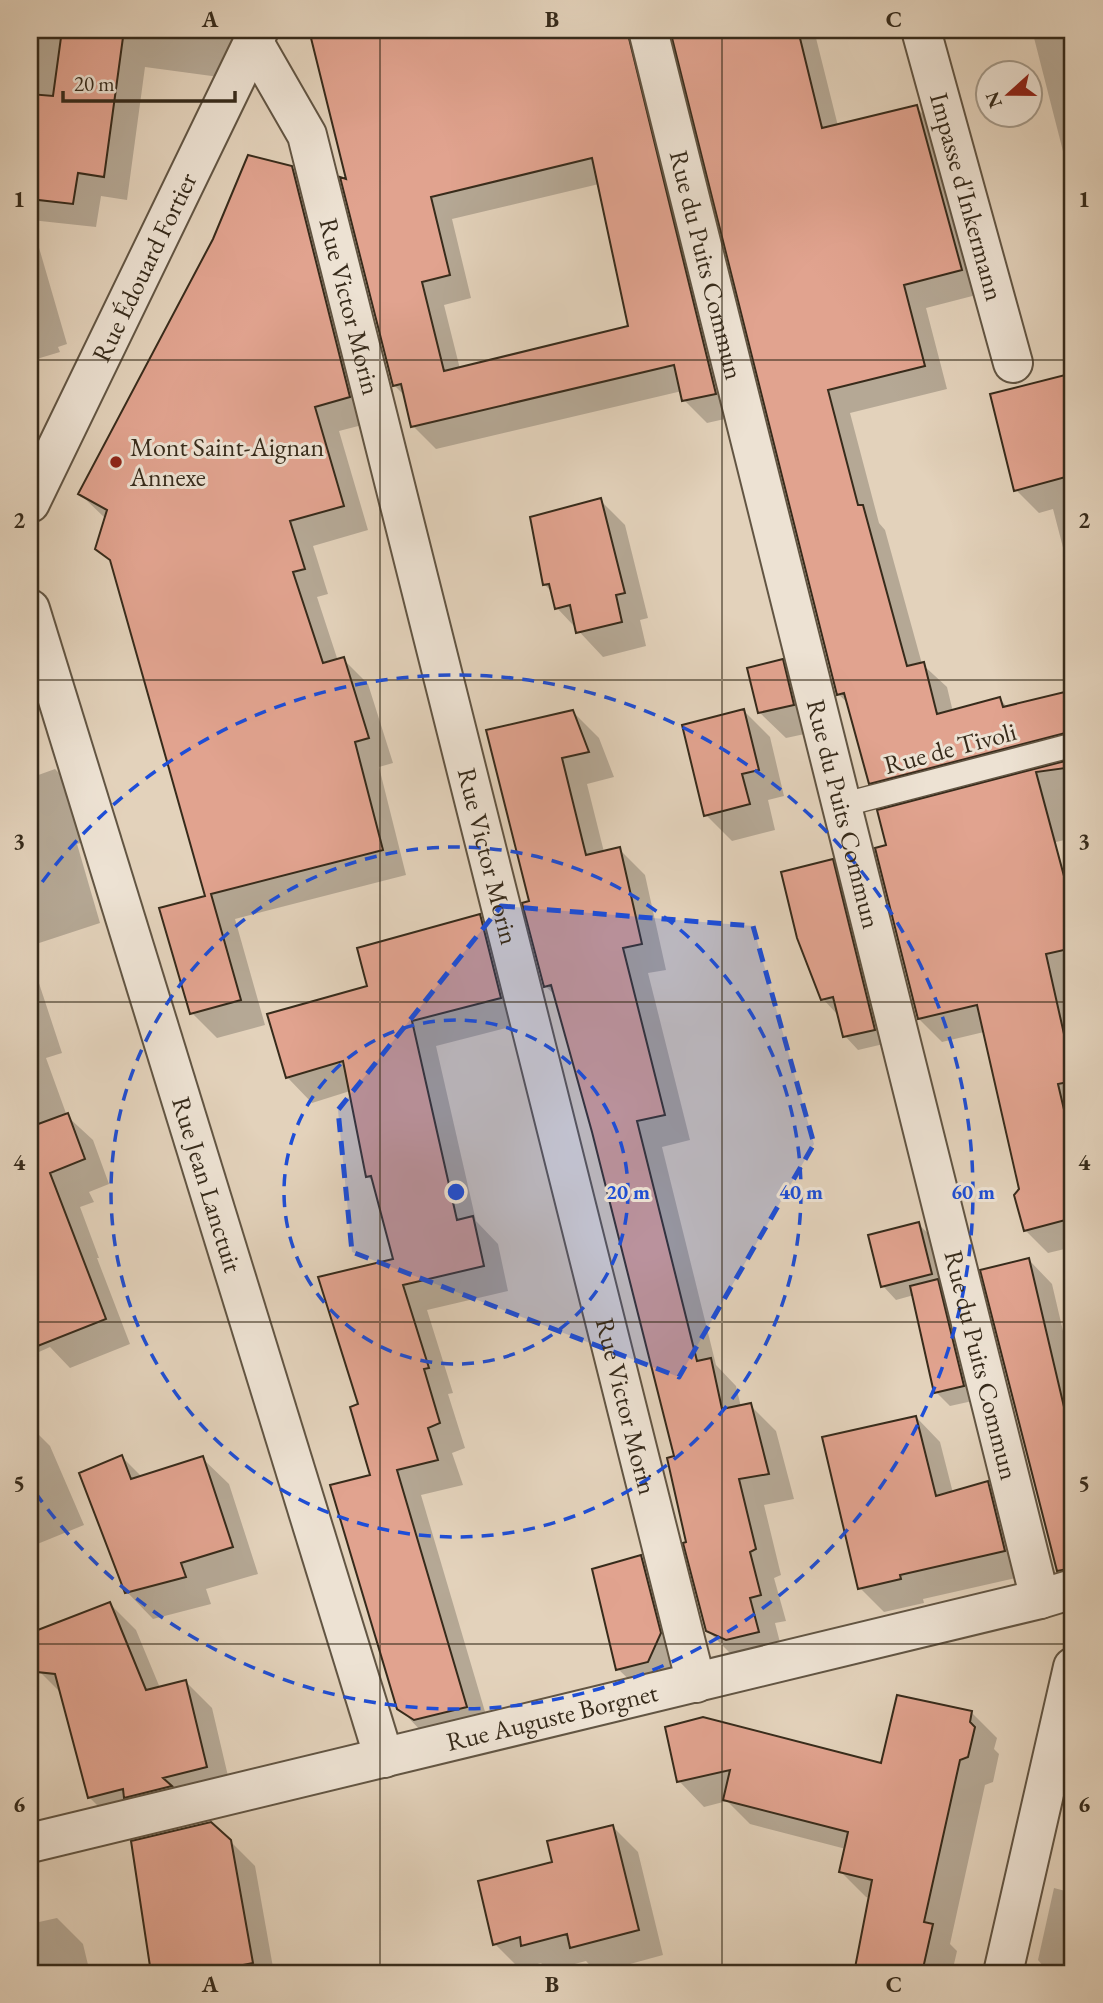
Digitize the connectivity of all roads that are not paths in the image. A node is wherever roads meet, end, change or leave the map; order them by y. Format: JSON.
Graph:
{"nodes":[{"id":1,"x":648,"y":30,"type":"edge"},
{"id":2,"x":921,"y":30,"type":"edge"},
{"id":3,"x":256,"y":35,"type":"edge"},
{"id":4,"x":1013,"y":363,"type":"dead end"},
{"id":5,"x":30,"y":503,"type":"edge"},
{"id":6,"x":30,"y":609,"type":"edge"},
{"id":7,"x":1073,"y":745,"type":"edge"},
{"id":8,"x":842,"y":805,"type":"junction"},
{"id":9,"x":1057,"y":1594,"type":"edge"},
{"id":10,"x":1073,"y":1667,"type":"edge"},
{"id":11,"x":696,"y":1683,"type":"junction"},
{"id":12,"x":384,"y":1758,"type":"junction"},
{"id":13,"x":30,"y":1843,"type":"edge"},
{"id":14,"x":1003,"y":1973,"type":"edge"}],
"edges":[{"from":1,"to":8,"type":"street","name":"Rue du Puits Commun"},
{"from":2,"to":4,"type":"street","name":"Impasse d'Inkermann"},
{"from":3,"to":5,"type":"street","name":"Rue Édouard Fortier"},
{"from":3,"to":11,"type":"street","name":"Rue Victor Morin"},
{"from":6,"to":12,"type":"street","name":"Rue Jean Lanctuit"},
{"from":7,"to":8,"type":"lane","name":"Rue de Tivoli"},
{"from":8,"to":9,"type":"street","name":"Rue du Puits Commun"},
{"from":9,"to":11,"type":"street","name":"Rue Auguste Borgnet"},
{"from":10,"to":14,"type":"street"},
{"from":11,"to":12,"type":"street","name":"Rue Auguste Borgnet"},
{"from":12,"to":13,"type":"street","name":"Rue Auguste Borgnet"}]}
